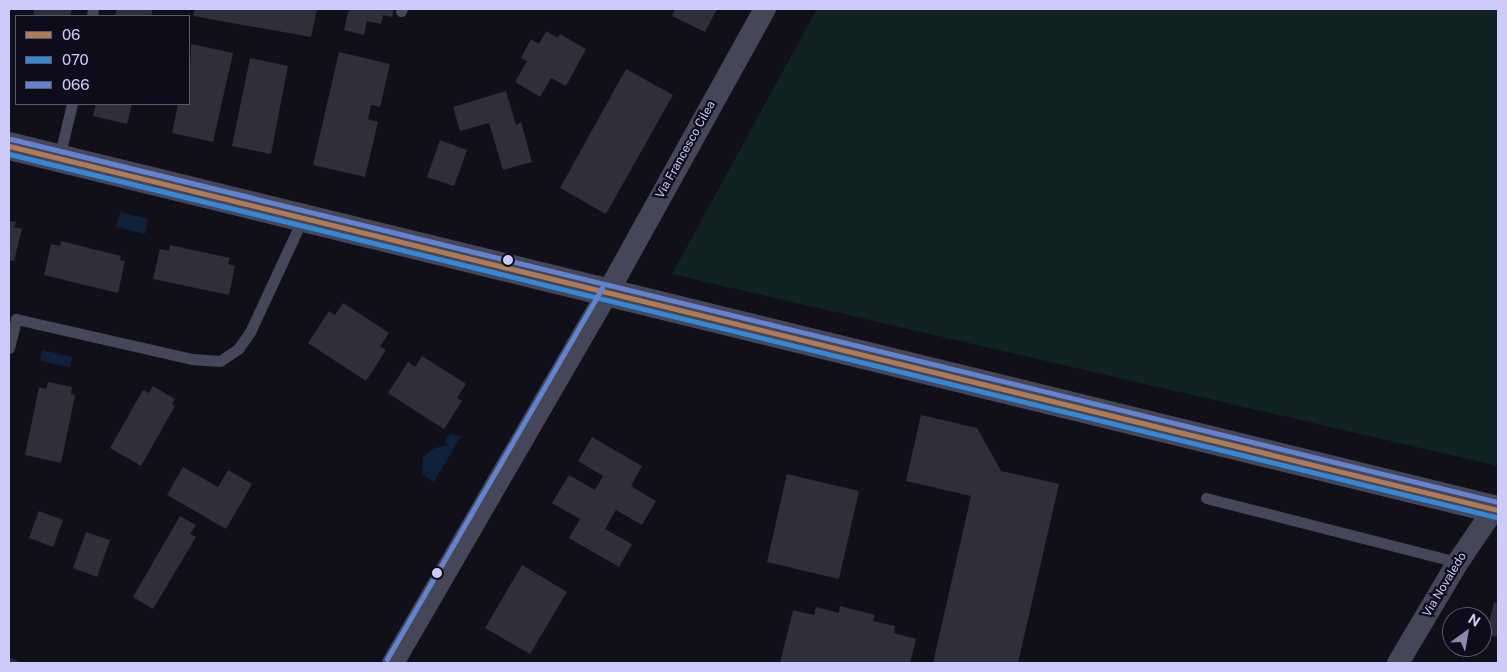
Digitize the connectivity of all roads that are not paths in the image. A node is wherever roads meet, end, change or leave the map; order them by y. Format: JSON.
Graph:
{"nodes":[{"id":1,"x":765,"y":9,"type":"edge"},
{"id":2,"x":72,"y":105,"type":"edge"},
{"id":3,"x":9,"y":146,"type":"edge"},
{"id":4,"x":59,"y":158,"type":"junction"},
{"id":5,"x":303,"y":218,"type":"junction"},
{"id":6,"x":608,"y":292,"type":"junction"},
{"id":7,"x":9,"y":348,"type":"edge"},
{"id":8,"x":1206,"y":498,"type":"dead end"},
{"id":9,"x":1496,"y":510,"type":"edge"},
{"id":10,"x":1458,"y":562,"type":"junction"},
{"id":11,"x":393,"y":663,"type":"edge"},
{"id":12,"x":1398,"y":663,"type":"edge"}],
"edges":[{"from":1,"to":6,"type":"street","name":"Via Francesco Cilea"},
{"from":2,"to":4,"type":"lane"},
{"from":3,"to":4,"type":"street"},
{"from":4,"to":5,"type":"street"},
{"from":5,"to":6,"type":"street"},
{"from":5,"to":7,"type":"lane"},
{"from":6,"to":9,"type":"street"},
{"from":6,"to":11,"type":"street","name":"Via Francesco Cilea"},
{"from":8,"to":10,"type":"lane"},
{"from":9,"to":10,"type":"street","name":"Via Novaledo"},
{"from":10,"to":12,"type":"street","name":"Via Novaledo"}]}
